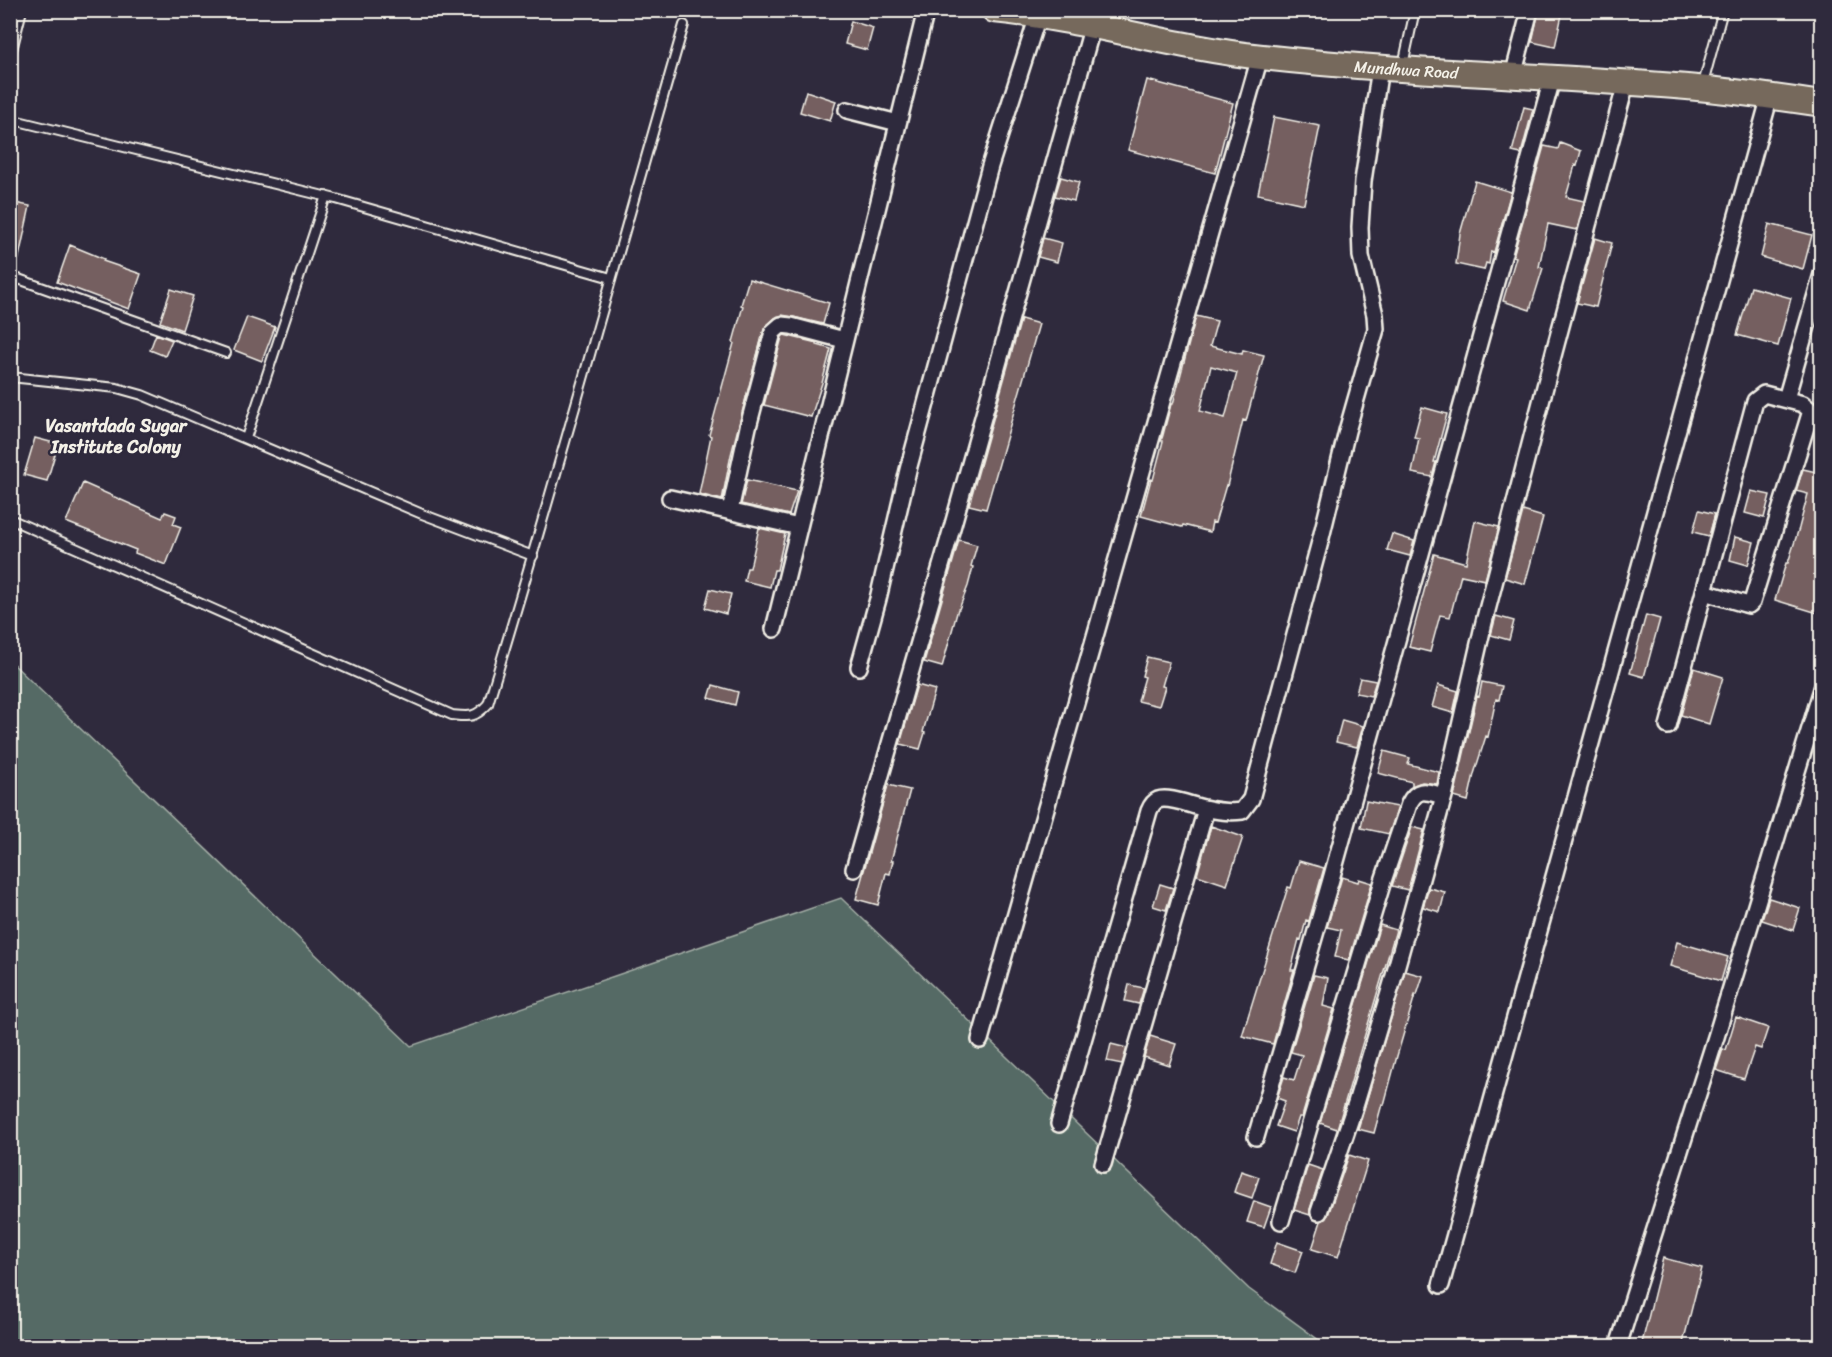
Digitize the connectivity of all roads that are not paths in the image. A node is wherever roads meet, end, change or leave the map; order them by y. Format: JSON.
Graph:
{"nodes":[{"id":1,"x":22,"y":10,"type":"edge"},
{"id":2,"x":926,"y":10,"type":"edge"},
{"id":3,"x":994,"y":10,"type":"edge"},
{"id":4,"x":1415,"y":10,"type":"edge"},
{"id":5,"x":1530,"y":10,"type":"edge"},
{"id":6,"x":1723,"y":10,"type":"edge"},
{"id":7,"x":1038,"y":16,"type":"junction"},
{"id":8,"x":684,"y":25,"type":"dead end"},
{"id":9,"x":1093,"y":25,"type":"junction"},
{"id":10,"x":1260,"y":57,"type":"junction"},
{"id":11,"x":10,"y":58,"type":"edge"},
{"id":12,"x":1391,"y":69,"type":"junction"},
{"id":13,"x":1513,"y":76,"type":"junction"},
{"id":14,"x":1552,"y":79,"type":"junction"},
{"id":15,"x":1626,"y":83,"type":"junction"},
{"id":16,"x":1701,"y":89,"type":"junction"},
{"id":17,"x":1770,"y":96,"type":"junction"},
{"id":18,"x":1821,"y":104,"type":"edge"},
{"id":19,"x":847,"y":110,"type":"dead end"},
{"id":20,"x":10,"y":118,"type":"edge"},
{"id":21,"x":898,"y":123,"type":"junction"},
{"id":22,"x":326,"y":196,"type":"junction"},
{"id":23,"x":1821,"y":274,"type":"edge"},
{"id":24,"x":10,"y":276,"type":"edge"},
{"id":25,"x":611,"y":278,"type":"junction"},
{"id":26,"x":844,"y":340,"type":"junction"},
{"id":27,"x":226,"y":353,"type":"dead end"},
{"id":28,"x":10,"y":376,"type":"edge"},
{"id":29,"x":1786,"y":399,"type":"junction"},
{"id":30,"x":246,"y":438,"type":"junction"},
{"id":31,"x":670,"y":498,"type":"dead end"},
{"id":32,"x":730,"y":511,"type":"junction"},
{"id":33,"x":10,"y":519,"type":"edge"},
{"id":34,"x":799,"y":527,"type":"junction"},
{"id":35,"x":533,"y":556,"type":"junction"},
{"id":36,"x":1704,"y":592,"type":"junction"},
{"id":37,"x":774,"y":628,"type":"dead end"},
{"id":38,"x":859,"y":667,"type":"dead end"},
{"id":39,"x":1821,"y":689,"type":"edge"},
{"id":40,"x":1668,"y":726,"type":"dead end"},
{"id":41,"x":1444,"y":796,"type":"junction"},
{"id":42,"x":1206,"y":809,"type":"junction"},
{"id":43,"x":854,"y":869,"type":"dead end"},
{"id":44,"x":980,"y":1040,"type":"dead end"},
{"id":45,"x":1059,"y":1124,"type":"dead end"},
{"id":46,"x":1256,"y":1137,"type":"dead end"},
{"id":47,"x":1103,"y":1164,"type":"dead end"},
{"id":48,"x":1319,"y":1212,"type":"dead end"},
{"id":49,"x":1281,"y":1221,"type":"dead end"},
{"id":50,"x":1441,"y":1285,"type":"dead end"},
{"id":51,"x":1618,"y":1347,"type":"edge"}],
"edges":[{"from":1,"to":11,"type":"lane"},
{"from":2,"to":21,"type":"street"},
{"from":3,"to":7,"type":"main road","name":"Mundhwa Road"},
{"from":4,"to":12,"type":"lane"},
{"from":5,"to":13,"type":"street"},
{"from":6,"to":16,"type":"lane"},
{"from":7,"to":9,"type":"main road","name":"Mundhwa Road"},
{"from":7,"to":38,"type":"street"},
{"from":8,"to":25,"type":"lane"},
{"from":9,"to":10,"type":"main road","name":"Mundhwa Road"},
{"from":9,"to":43,"type":"street"},
{"from":10,"to":12,"type":"main road","name":"Mundhwa Road"},
{"from":10,"to":44,"type":"street"},
{"from":12,"to":13,"type":"main road","name":"Mundhwa Road"},
{"from":12,"to":42,"type":"street"},
{"from":13,"to":14,"type":"main road","name":"Mundhwa Road"},
{"from":14,"to":15,"type":"main road","name":"Mundhwa Road"},
{"from":14,"to":46,"type":"street"},
{"from":15,"to":16,"type":"main road","name":"Mundhwa Road"},
{"from":15,"to":41,"type":"street"},
{"from":16,"to":17,"type":"main road","name":"Mundhwa Road"},
{"from":17,"to":18,"type":"main road","name":"Mundhwa Road"},
{"from":17,"to":50,"type":"street"},
{"from":19,"to":21,"type":"street"},
{"from":20,"to":22,"type":"lane"},
{"from":21,"to":26,"type":"street"},
{"from":22,"to":25,"type":"lane"},
{"from":22,"to":30,"type":"lane"},
{"from":23,"to":29,"type":"street"},
{"from":24,"to":27,"type":"lane"},
{"from":25,"to":35,"type":"lane"},
{"from":26,"to":32,"type":"street"},
{"from":26,"to":34,"type":"street"},
{"from":28,"to":30,"type":"lane"},
{"from":29,"to":36,"type":"street"},
{"from":29,"to":36,"type":"street"},
{"from":30,"to":35,"type":"lane"},
{"from":31,"to":32,"type":"street"},
{"from":32,"to":34,"type":"street"},
{"from":33,"to":35,"type":"lane"},
{"from":34,"to":37,"type":"street"},
{"from":36,"to":40,"type":"street"},
{"from":39,"to":51,"type":"street"},
{"from":41,"to":48,"type":"street"},
{"from":41,"to":49,"type":"street"},
{"from":42,"to":45,"type":"street"},
{"from":42,"to":47,"type":"street"}]}
